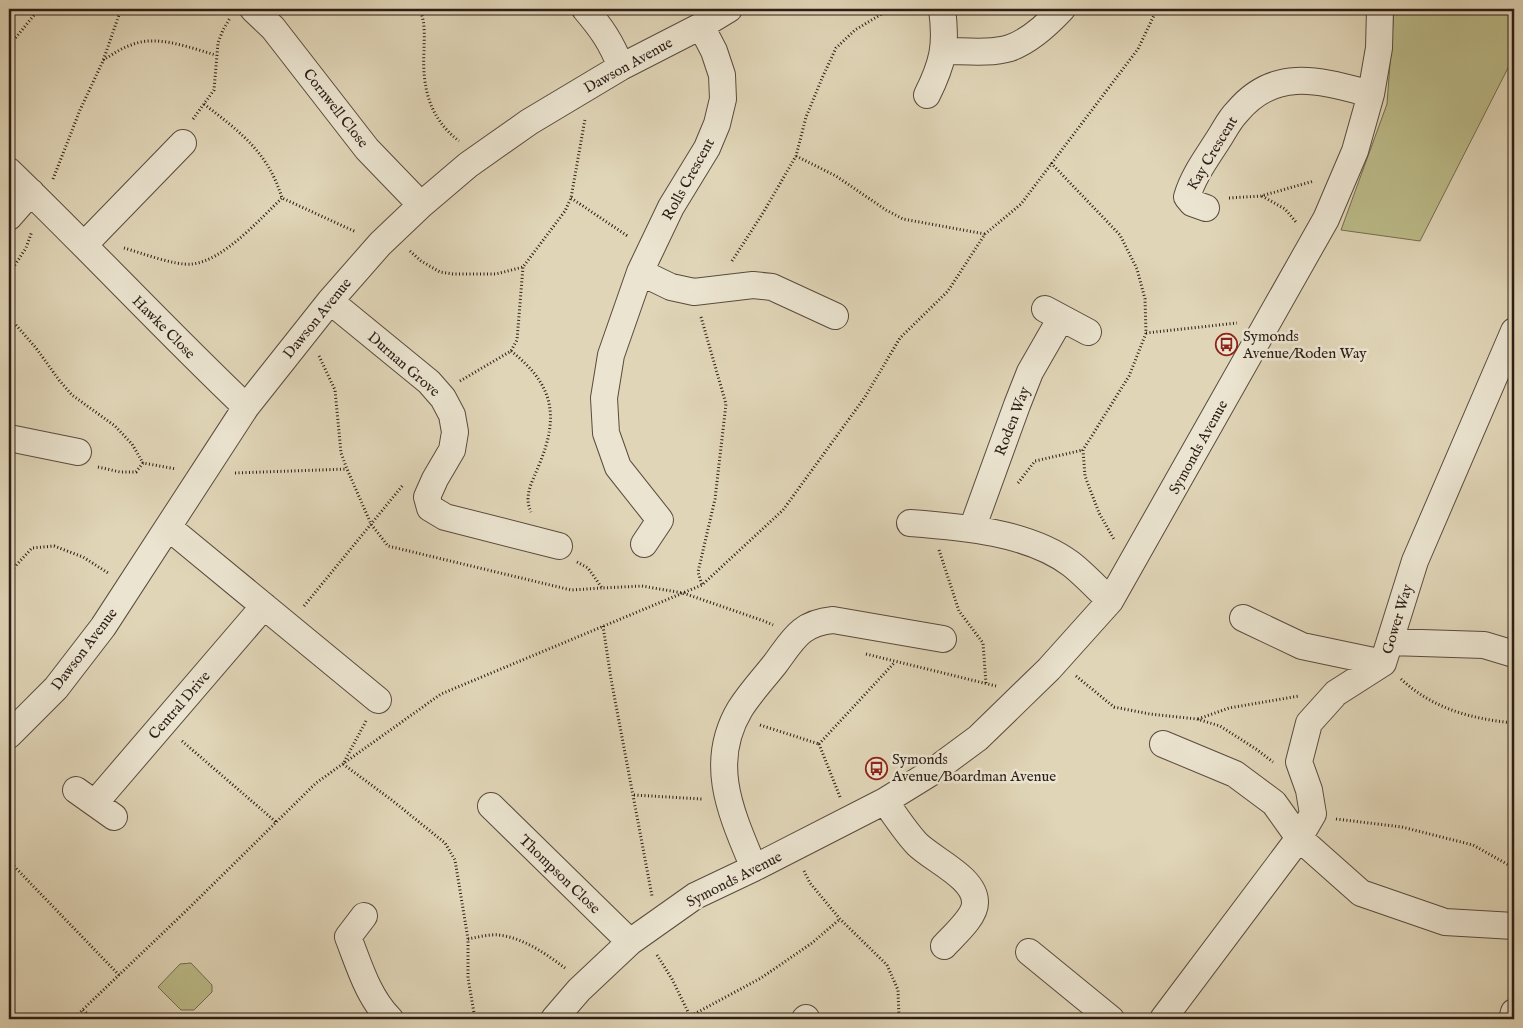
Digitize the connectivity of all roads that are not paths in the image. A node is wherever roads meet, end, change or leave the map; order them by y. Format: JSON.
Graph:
{"nodes":[{"id":1,"x":585,"y":9,"type":"edge"},
{"id":2,"x":728,"y":9,"type":"edge"},
{"id":3,"x":942,"y":9,"type":"edge"},
{"id":4,"x":1062,"y":9,"type":"edge"},
{"id":5,"x":1380,"y":9,"type":"edge"},
{"id":6,"x":242,"y":12,"type":"edge"},
{"id":7,"x":701,"y":26,"type":"junction"},
{"id":8,"x":944,"y":51,"type":"junction"},
{"id":9,"x":620,"y":67,"type":"junction"},
{"id":10,"x":1371,"y":94,"type":"junction"},
{"id":11,"x":927,"y":95,"type":"dead end"},
{"id":12,"x":183,"y":143,"type":"road end"},
{"id":13,"x":9,"y":170,"type":"edge"},
{"id":14,"x":37,"y":198,"type":"junction"},
{"id":15,"x":421,"y":205,"type":"junction"},
{"id":16,"x":1206,"y":208,"type":"road end"},
{"id":17,"x":9,"y":217,"type":"edge"},
{"id":18,"x":87,"y":242,"type":"junction"},
{"id":19,"x":645,"y":262,"type":"junction"},
{"id":20,"x":330,"y":301,"type":"junction"},
{"id":21,"x":835,"y":316,"type":"dead end"},
{"id":22,"x":1514,"y":331,"type":"edge"},
{"id":23,"x":1088,"y":332,"type":"dead end"},
{"id":24,"x":246,"y":407,"type":"junction"},
{"id":25,"x":9,"y":438,"type":"edge"},
{"id":26,"x":78,"y":452,"type":"road end"},
{"id":27,"x":921,"y":524,"type":"road end"},
{"id":28,"x":168,"y":527,"type":"junction"},
{"id":29,"x":972,"y":529,"type":"junction"},
{"id":30,"x":644,"y":544,"type":"dead end"},
{"id":31,"x":559,"y":546,"type":"road end"},
{"id":32,"x":1110,"y":601,"type":"junction"},
{"id":33,"x":264,"y":606,"type":"junction"},
{"id":34,"x":1243,"y":618,"type":"dead end"},
{"id":35,"x":943,"y":639,"type":"dead end"},
{"id":36,"x":1386,"y":653,"type":"junction"},
{"id":37,"x":1514,"y":654,"type":"edge"},
{"id":38,"x":378,"y":700,"type":"road end"},
{"id":39,"x":9,"y":735,"type":"edge"},
{"id":40,"x":1163,"y":744,"type":"dead end"},
{"id":41,"x":885,"y":801,"type":"junction"},
{"id":42,"x":95,"y":804,"type":"dead end"},
{"id":43,"x":491,"y":806,"type":"dead end"},
{"id":44,"x":1299,"y":838,"type":"junction"},
{"id":45,"x":754,"y":868,"type":"junction"},
{"id":46,"x":364,"y":916,"type":"dead end"},
{"id":47,"x":1514,"y":926,"type":"edge"},
{"id":48,"x":635,"y":938,"type":"junction"},
{"id":49,"x":944,"y":946,"type":"dead end"},
{"id":50,"x":1029,"y":952,"type":"dead end"},
{"id":51,"x":1514,"y":1012,"type":"edge"},
{"id":52,"x":390,"y":1019,"type":"edge"},
{"id":53,"x":554,"y":1019,"type":"edge"},
{"id":54,"x":1111,"y":1019,"type":"edge"},
{"id":55,"x":1163,"y":1019,"type":"edge"},
{"id":56,"x":1512,"y":1019,"type":"edge"}],
"edges":[{"from":1,"to":9,"type":"street"},
{"from":2,"to":7,"type":"street","name":"Dawson Avenue"},
{"from":3,"to":8,"type":"street"},
{"from":4,"to":8,"type":"street"},
{"from":5,"to":10,"type":"street","name":"Symonds Avenue"},
{"from":6,"to":15,"type":"street","name":"Cornwell Close"},
{"from":7,"to":9,"type":"street","name":"Dawson Avenue"},
{"from":7,"to":19,"type":"street","name":"Rolls Crescent"},
{"from":8,"to":11,"type":"street"},
{"from":9,"to":15,"type":"street","name":"Dawson Avenue"},
{"from":10,"to":16,"type":"street","name":"Kay Crescent"},
{"from":10,"to":32,"type":"street","name":"Symonds Avenue"},
{"from":12,"to":18,"type":"street"},
{"from":13,"to":14,"type":"street","name":"Hawke Close"},
{"from":14,"to":17,"type":"street"},
{"from":14,"to":18,"type":"street","name":"Hawke Close"},
{"from":15,"to":20,"type":"street","name":"Dawson Avenue"},
{"from":18,"to":24,"type":"street","name":"Hawke Close"},
{"from":19,"to":21,"type":"street"},
{"from":19,"to":30,"type":"street","name":"Rolls Crescent"},
{"from":20,"to":24,"type":"street","name":"Dawson Avenue"},
{"from":20,"to":31,"type":"street","name":"Durnan Grove"},
{"from":22,"to":36,"type":"street","name":"Gower Way"},
{"from":23,"to":29,"type":"street","name":"Roden Way"},
{"from":24,"to":28,"type":"street","name":"Dawson Avenue"},
{"from":25,"to":26,"type":"street"},
{"from":27,"to":29,"type":"street"},
{"from":28,"to":33,"type":"street"},
{"from":28,"to":39,"type":"street","name":"Dawson Avenue"},
{"from":29,"to":32,"type":"street"},
{"from":32,"to":41,"type":"street","name":"Symonds Avenue"},
{"from":33,"to":38,"type":"street"},
{"from":33,"to":42,"type":"street","name":"Central Drive"},
{"from":34,"to":36,"type":"street"},
{"from":35,"to":45,"type":"street"},
{"from":36,"to":37,"type":"street"},
{"from":36,"to":44,"type":"street","name":"Gower Way"},
{"from":40,"to":44,"type":"street"},
{"from":41,"to":45,"type":"street","name":"Symonds Avenue"},
{"from":41,"to":49,"type":"street"},
{"from":43,"to":48,"type":"street","name":"Thompson Close"},
{"from":44,"to":47,"type":"street"},
{"from":44,"to":55,"type":"street"},
{"from":45,"to":48,"type":"street","name":"Symonds Avenue"},
{"from":46,"to":52,"type":"street"},
{"from":48,"to":53,"type":"street","name":"Symonds Avenue"},
{"from":50,"to":54,"type":"street"},
{"from":51,"to":56,"type":"street"}]}
